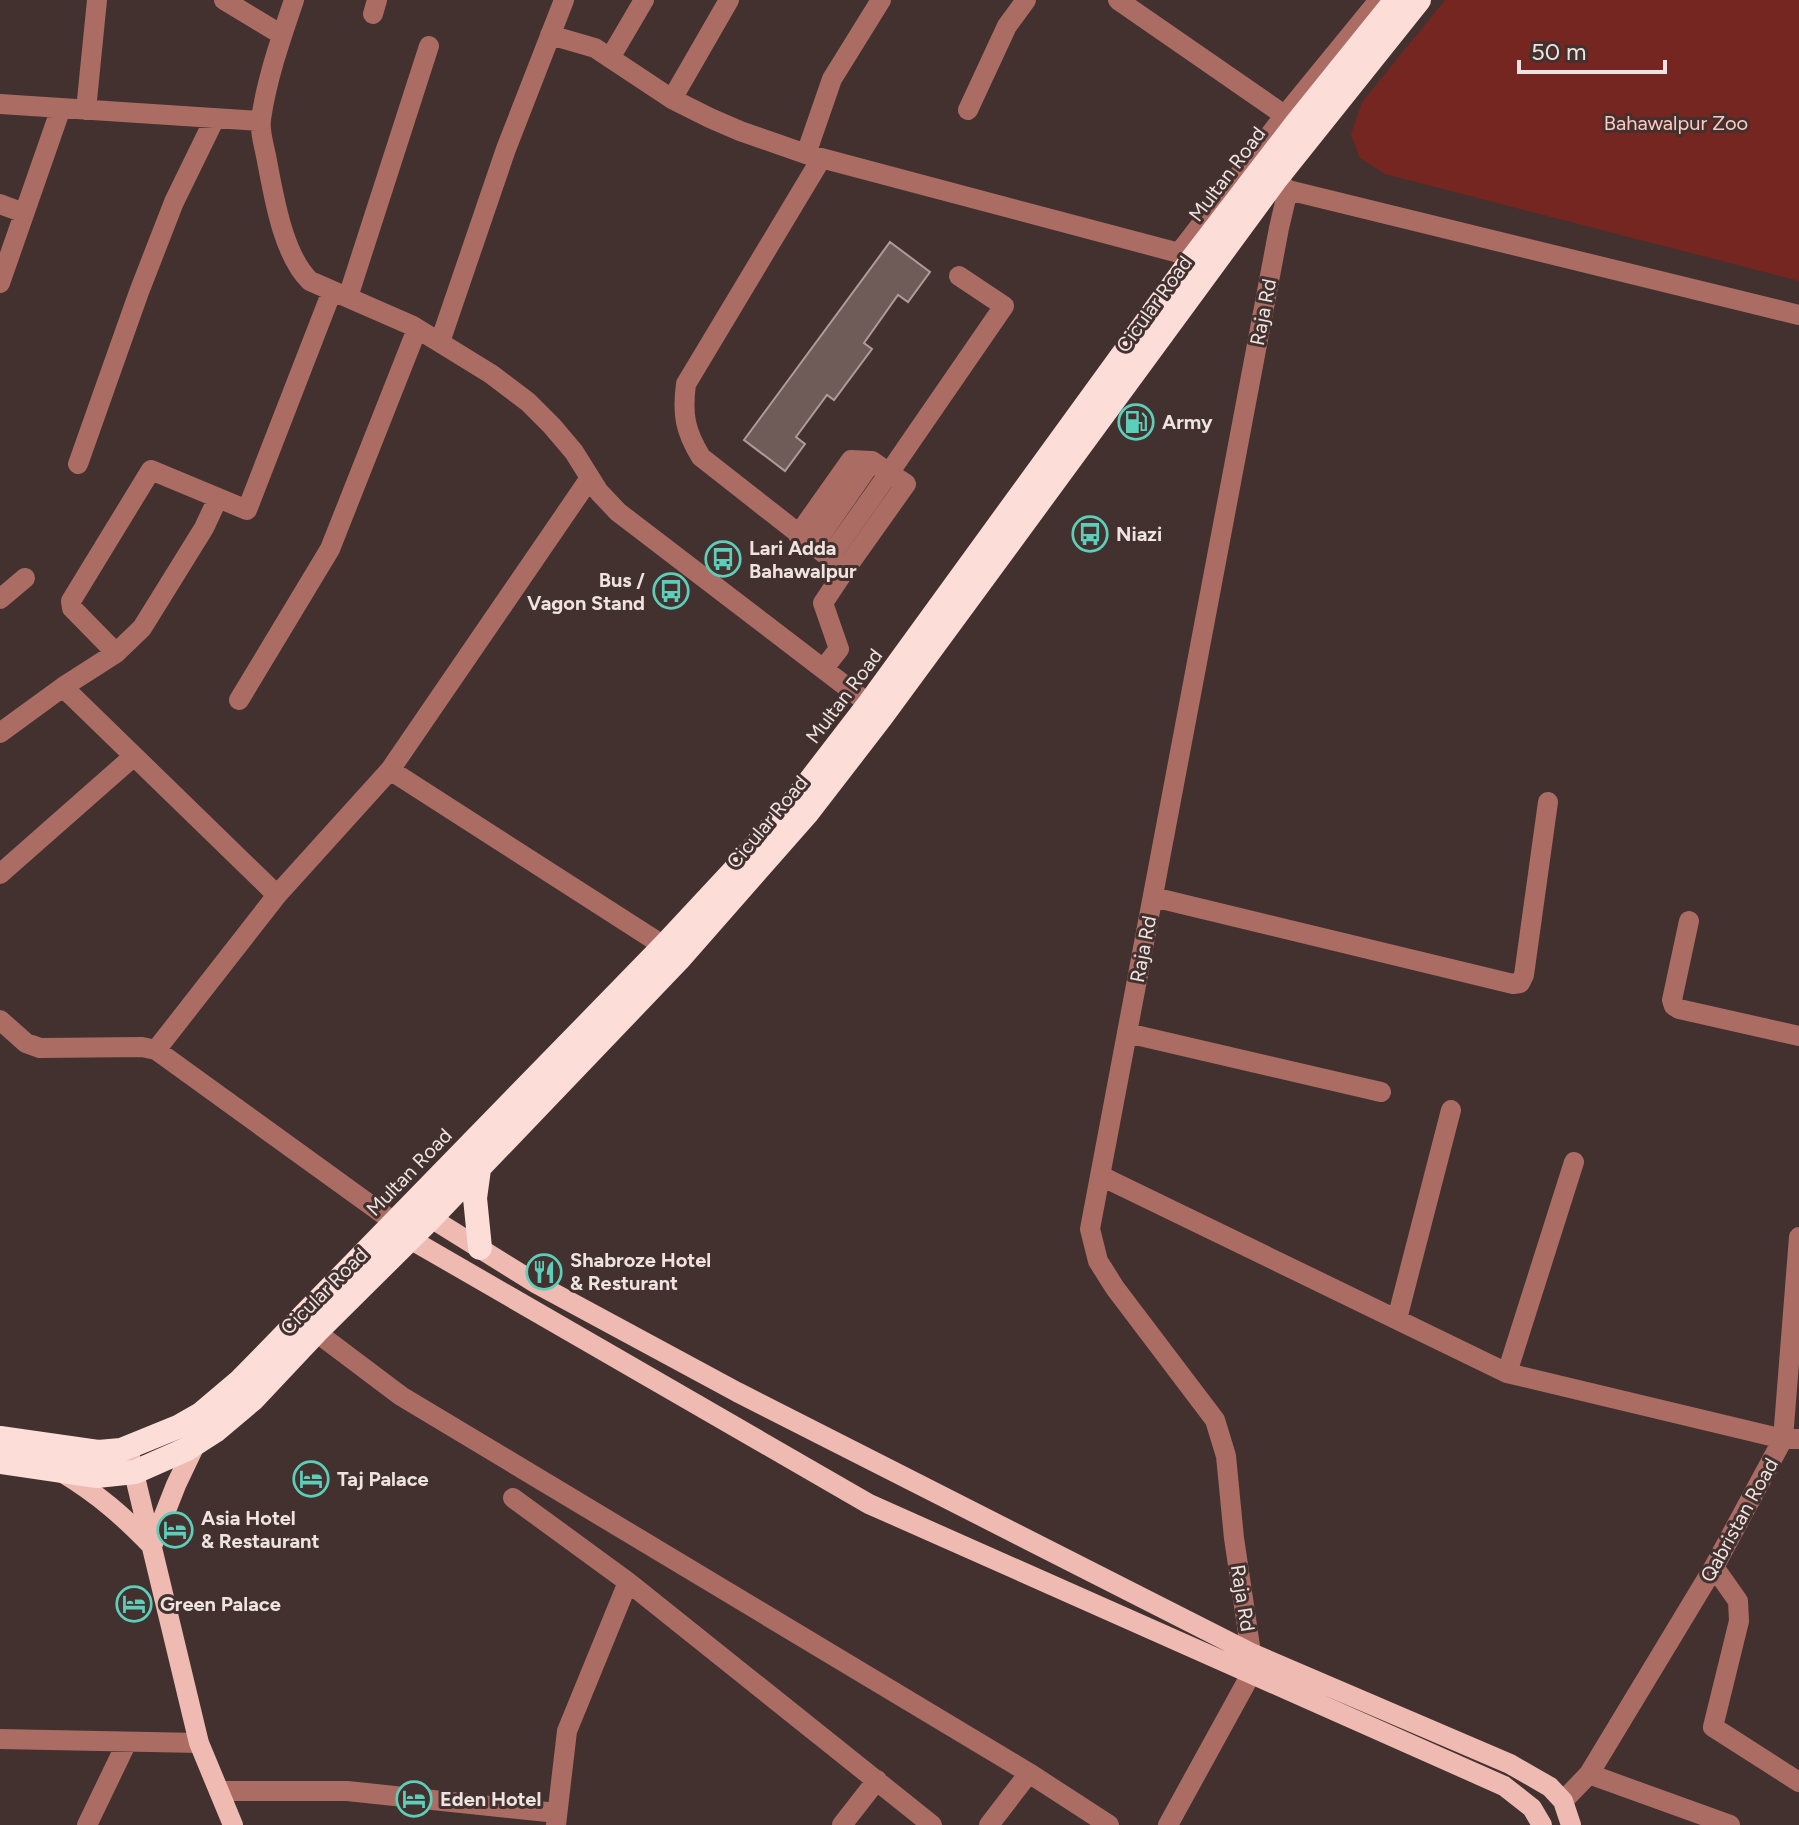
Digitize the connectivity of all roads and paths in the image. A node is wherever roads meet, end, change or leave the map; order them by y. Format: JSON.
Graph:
{"nodes":[{"id":1,"x":97,"y":0,"type":"edge"},
{"id":2,"x":224,"y":0,"type":"edge"},
{"id":3,"x":294,"y":0,"type":"edge"},
{"id":4,"x":564,"y":0,"type":"edge"},
{"id":5,"x":644,"y":0,"type":"edge"},
{"id":6,"x":729,"y":0,"type":"edge"},
{"id":7,"x":881,"y":0,"type":"edge"},
{"id":8,"x":1026,"y":0,"type":"edge"},
{"id":9,"x":1379,"y":0,"type":"edge"},
{"id":10,"x":1396,"y":0,"type":"edge"},
{"id":11,"x":1419,"y":0,"type":"edge"},
{"id":12,"x":1123,"y":1,"type":"edge"},
{"id":13,"x":282,"y":35,"type":"junction"},
{"id":14,"x":550,"y":35,"type":"junction"},
{"id":15,"x":429,"y":46,"type":"dead end"},
{"id":16,"x":610,"y":58,"type":"junction"},
{"id":17,"x":672,"y":99,"type":"junction"},
{"id":18,"x":0,"y":104,"type":"edge"},
{"id":19,"x":61,"y":108,"type":"junction"},
{"id":20,"x":86,"y":110,"type":"junction"},
{"id":21,"x":968,"y":110,"type":"dead end"},
{"id":22,"x":215,"y":118,"type":"junction"},
{"id":23,"x":1290,"y":119,"type":"junction"},
{"id":24,"x":261,"y":121,"type":"junction"},
{"id":25,"x":814,"y":156,"type":"junction"},
{"id":26,"x":1276,"y":179,"type":"junction"},
{"id":27,"x":0,"y":204,"type":"edge"},
{"id":28,"x":24,"y":213,"type":"junction"},
{"id":29,"x":1192,"y":263,"type":"junction"},
{"id":30,"x":959,"y":276,"type":"dead end"},
{"id":31,"x":0,"y":283,"type":"edge"},
{"id":32,"x":340,"y":294,"type":"junction"},
{"id":33,"x":1799,"y":315,"type":"edge"},
{"id":34,"x":417,"y":329,"type":"junction"},
{"id":35,"x":440,"y":342,"type":"junction"},
{"id":36,"x":78,"y":464,"type":"dead end"},
{"id":37,"x":889,"y":473,"type":"junction"},
{"id":38,"x":590,"y":478,"type":"junction"},
{"id":39,"x":218,"y":498,"type":"junction"},
{"id":40,"x":821,"y":552,"type":"junction"},
{"id":41,"x":25,"y":578,"type":"dead end"},
{"id":42,"x":0,"y":599,"type":"edge"},
{"id":43,"x":116,"y":653,"type":"junction"},
{"id":44,"x":824,"y":668,"type":"junction"},
{"id":45,"x":63,"y":687,"type":"junction"},
{"id":46,"x":239,"y":700,"type":"dead end"},
{"id":47,"x":869,"y":704,"type":"junction"},
{"id":48,"x":0,"y":733,"type":"edge"},
{"id":49,"x":134,"y":756,"type":"junction"},
{"id":50,"x":390,"y":770,"type":"junction"},
{"id":51,"x":1548,"y":802,"type":"dead end"},
{"id":52,"x":2,"y":867,"type":"edge"},
{"id":53,"x":277,"y":895,"type":"junction"},
{"id":54,"x":1153,"y":897,"type":"junction"},
{"id":55,"x":1689,"y":921,"type":"dead end"},
{"id":56,"x":671,"y":953,"type":"junction"},
{"id":57,"x":0,"y":1020,"type":"edge"},
{"id":58,"x":1127,"y":1033,"type":"junction"},
{"id":59,"x":1799,"y":1036,"type":"edge"},
{"id":60,"x":156,"y":1050,"type":"junction"},
{"id":61,"x":1381,"y":1092,"type":"dead end"},
{"id":62,"x":1451,"y":1110,"type":"dead end"},
{"id":63,"x":1574,"y":1162,"type":"dead end"},
{"id":64,"x":479,"y":1169,"type":"junction"},
{"id":65,"x":1101,"y":1176,"type":"junction"},
{"id":66,"x":431,"y":1218,"type":"junction"},
{"id":67,"x":402,"y":1230,"type":"junction"},
{"id":68,"x":1799,"y":1237,"type":"edge"},
{"id":69,"x":480,"y":1248,"type":"junction"},
{"id":70,"x":1397,"y":1319,"type":"junction"},
{"id":71,"x":316,"y":1332,"type":"junction"},
{"id":72,"x":1507,"y":1373,"type":"junction"},
{"id":73,"x":0,"y":1438,"type":"edge"},
{"id":74,"x":1791,"y":1439,"type":"edge"},
{"id":75,"x":196,"y":1443,"type":"junction"},
{"id":76,"x":128,"y":1448,"type":"junction"},
{"id":77,"x":0,"y":1462,"type":"edge"},
{"id":78,"x":60,"y":1471,"type":"junction"},
{"id":79,"x":135,"y":1472,"type":"junction"},
{"id":80,"x":513,"y":1498,"type":"dead end"},
{"id":81,"x":152,"y":1546,"type":"junction"},
{"id":82,"x":1714,"y":1567,"type":"junction"},
{"id":83,"x":628,"y":1582,"type":"junction"},
{"id":84,"x":1251,"y":1663,"type":"junction"},
{"id":85,"x":0,"y":1739,"type":"edge"},
{"id":86,"x":127,"y":1742,"type":"junction"},
{"id":87,"x":199,"y":1743,"type":"junction"},
{"id":88,"x":1029,"y":1773,"type":"junction"},
{"id":89,"x":1589,"y":1774,"type":"junction"},
{"id":90,"x":877,"y":1780,"type":"junction"},
{"id":91,"x":1799,"y":1782,"type":"edge"},
{"id":92,"x":219,"y":1791,"type":"junction"},
{"id":93,"x":1563,"y":1801,"type":"junction"},
{"id":94,"x":556,"y":1819,"type":"edge"},
{"id":95,"x":87,"y":1825,"type":"edge"},
{"id":96,"x":233,"y":1825,"type":"edge"},
{"id":97,"x":842,"y":1825,"type":"edge"},
{"id":98,"x":932,"y":1825,"type":"edge"},
{"id":99,"x":989,"y":1825,"type":"edge"},
{"id":100,"x":1109,"y":1825,"type":"edge"},
{"id":101,"x":1168,"y":1825,"type":"edge"},
{"id":102,"x":1542,"y":1825,"type":"edge"},
{"id":103,"x":1571,"y":1825,"type":"edge"},
{"id":104,"x":1730,"y":1825,"type":"edge"}],
"edges":[{"from":1,"to":20,"type":"street"},
{"from":2,"to":13,"type":"street"},
{"from":3,"to":13,"type":"street"},
{"from":4,"to":14,"type":"street"},
{"from":5,"to":16,"type":"street"},
{"from":6,"to":17,"type":"street"},
{"from":7,"to":25,"type":"street"},
{"from":8,"to":21,"type":"street"},
{"from":9,"to":23,"type":"street"},
{"from":10,"to":23,"type":"highway","name":"Multan Road"},
{"from":11,"to":26,"type":"highway","name":"Cicular Road"},
{"from":12,"to":23,"type":"street"},
{"from":13,"to":24,"type":"street"},
{"from":14,"to":16,"type":"street"},
{"from":14,"to":35,"type":"street"},
{"from":15,"to":32,"type":"street"},
{"from":16,"to":17,"type":"street"},
{"from":17,"to":25,"type":"street"},
{"from":18,"to":19,"type":"street"},
{"from":19,"to":20,"type":"street"},
{"from":19,"to":28,"type":"street"},
{"from":20,"to":22,"type":"street"},
{"from":22,"to":24,"type":"street"},
{"from":22,"to":36,"type":"street"},
{"from":23,"to":26,"type":"highway","name":"Multan Road"},
{"from":23,"to":29,"type":"street"},
{"from":24,"to":32,"type":"street"},
{"from":25,"to":29,"type":"street"},
{"from":25,"to":40,"type":"street"},
{"from":26,"to":29,"type":"highway","name":"Cicular Road"},
{"from":26,"to":33,"type":"street"},
{"from":26,"to":54,"type":"street","name":"Raja Rd"},
{"from":27,"to":28,"type":"street"},
{"from":28,"to":31,"type":"street"},
{"from":29,"to":47,"type":"highway","name":"Multan Road"},
{"from":29,"to":56,"type":"highway","name":"Cicular Road"},
{"from":30,"to":37,"type":"street"},
{"from":32,"to":34,"type":"street"},
{"from":32,"to":39,"type":"street"},
{"from":34,"to":35,"type":"street"},
{"from":34,"to":46,"type":"street"},
{"from":35,"to":38,"type":"street"},
{"from":37,"to":40,"type":"street"},
{"from":37,"to":40,"type":"street"},
{"from":38,"to":44,"type":"street"},
{"from":38,"to":50,"type":"street"},
{"from":39,"to":43,"type":"street"},
{"from":39,"to":43,"type":"street"},
{"from":40,"to":44,"type":"street"},
{"from":41,"to":42,"type":"street"},
{"from":43,"to":45,"type":"street"},
{"from":44,"to":47,"type":"street"},
{"from":45,"to":48,"type":"street"},
{"from":45,"to":49,"type":"street"},
{"from":47,"to":56,"type":"highway","name":"Multan Road"},
{"from":49,"to":52,"type":"street"},
{"from":49,"to":53,"type":"street"},
{"from":50,"to":53,"type":"street"},
{"from":50,"to":56,"type":"street"},
{"from":51,"to":54,"type":"street"},
{"from":53,"to":60,"type":"street"},
{"from":54,"to":58,"type":"street","name":"Raja Rd"},
{"from":55,"to":59,"type":"street"},
{"from":56,"to":64,"type":"highway","name":"Cicular Road"},
{"from":56,"to":67,"type":"highway","name":"Multan Road"},
{"from":57,"to":60,"type":"street"},
{"from":58,"to":61,"type":"street"},
{"from":58,"to":65,"type":"street","name":"Raja Rd"},
{"from":60,"to":67,"type":"street"},
{"from":62,"to":70,"type":"street"},
{"from":63,"to":72,"type":"street"},
{"from":64,"to":66,"type":"highway","name":"Cicular Road"},
{"from":64,"to":69,"type":"highway"},
{"from":65,"to":70,"type":"street"},
{"from":65,"to":84,"type":"street","name":"Raja Rd"},
{"from":66,"to":67,"type":"highway","name":"Cicular Road"},
{"from":66,"to":69,"type":"main road"},
{"from":67,"to":71,"type":"highway","name":"Cicular Road"},
{"from":67,"to":76,"type":"highway","name":"Multan Road"},
{"from":67,"to":84,"type":"main road"},
{"from":68,"to":74,"type":"street","name":"Qabristan Road"},
{"from":69,"to":84,"type":"main road"},
{"from":70,"to":72,"type":"street"},
{"from":71,"to":75,"type":"highway","name":"Cicular Road"},
{"from":71,"to":88,"type":"street"},
{"from":72,"to":74,"type":"street"},
{"from":73,"to":76,"type":"highway","name":"Multan Road"},
{"from":74,"to":82,"type":"street","name":"Qabristan Road"},
{"from":75,"to":79,"type":"highway","name":"Cicular Road"},
{"from":75,"to":81,"type":"main road"},
{"from":76,"to":79,"type":"main road"},
{"from":77,"to":78,"type":"highway","name":"Cicular Road"},
{"from":78,"to":79,"type":"highway","name":"Cicular Road"},
{"from":78,"to":81,"type":"main road"},
{"from":79,"to":81,"type":"main road"},
{"from":80,"to":83,"type":"street"},
{"from":81,"to":87,"type":"main road"},
{"from":82,"to":89,"type":"street","name":"Qabristan Road"},
{"from":82,"to":91,"type":"street"},
{"from":83,"to":90,"type":"street"},
{"from":83,"to":94,"type":"street"},
{"from":84,"to":93,"type":"main road"},
{"from":84,"to":101,"type":"street"},
{"from":84,"to":102,"type":"main road"},
{"from":85,"to":86,"type":"street"},
{"from":86,"to":87,"type":"street"},
{"from":86,"to":95,"type":"street"},
{"from":87,"to":92,"type":"main road"},
{"from":88,"to":99,"type":"street"},
{"from":88,"to":100,"type":"street"},
{"from":89,"to":93,"type":"street","name":"Qabristan Road"},
{"from":89,"to":104,"type":"street"},
{"from":90,"to":97,"type":"street"},
{"from":90,"to":98,"type":"street"},
{"from":92,"to":94,"type":"street"},
{"from":92,"to":96,"type":"main road"},
{"from":93,"to":103,"type":"main road"}]}
